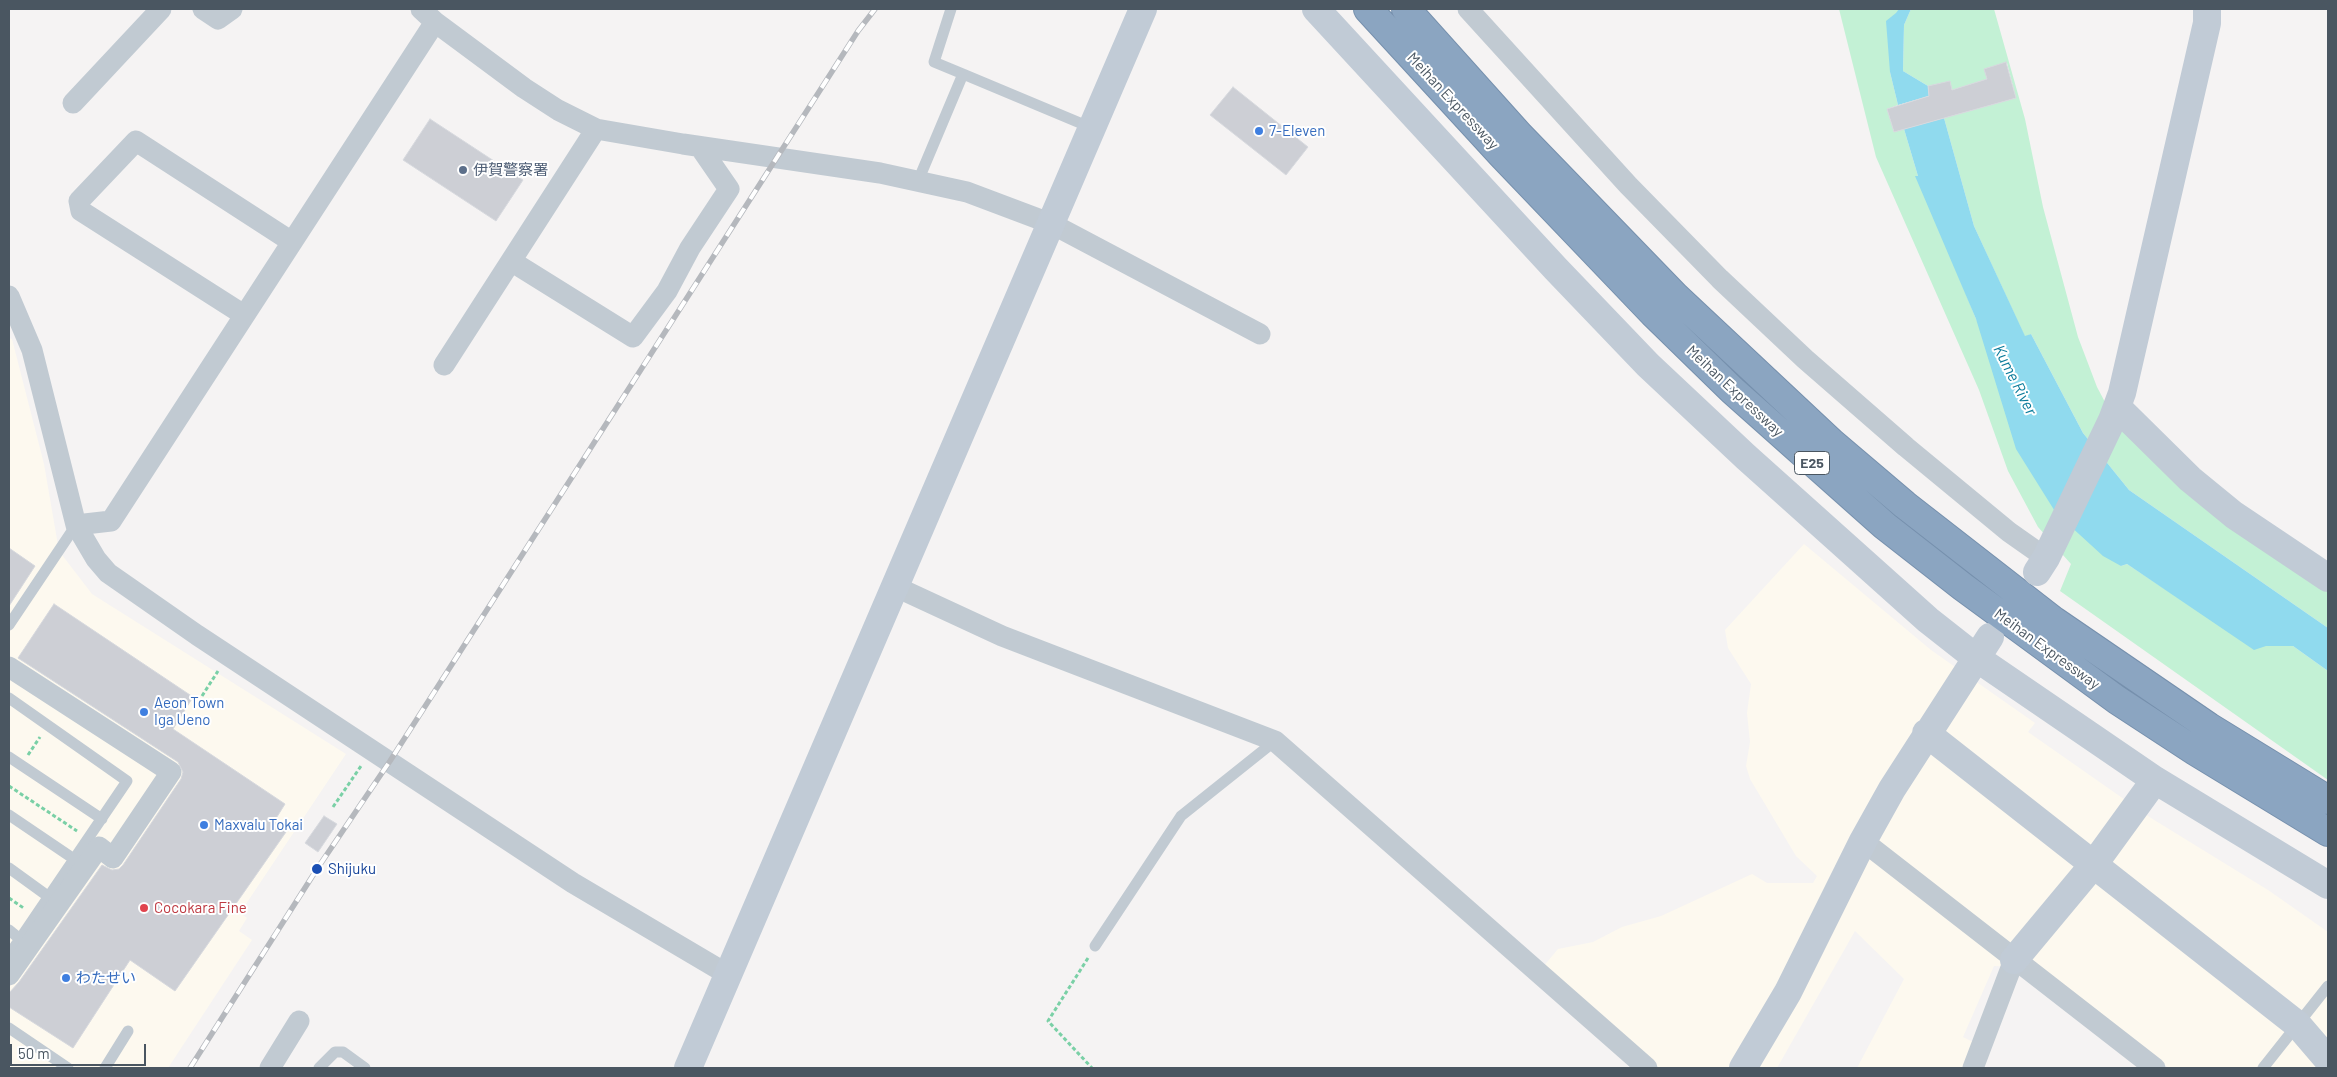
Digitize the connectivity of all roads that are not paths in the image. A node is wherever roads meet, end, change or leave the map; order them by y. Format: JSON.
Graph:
{"nodes":[{"id":1,"x":161,"y":9,"type":"edge"},
{"id":2,"x":203,"y":9,"type":"edge"},
{"id":3,"x":232,"y":9,"type":"edge"},
{"id":4,"x":950,"y":9,"type":"edge"},
{"id":5,"x":1143,"y":9,"type":"edge"},
{"id":6,"x":1316,"y":9,"type":"edge"},
{"id":7,"x":1368,"y":9,"type":"edge"},
{"id":8,"x":1406,"y":9,"type":"edge"},
{"id":9,"x":1468,"y":9,"type":"edge"},
{"id":10,"x":2207,"y":9,"type":"edge"},
{"id":11,"x":431,"y":14,"type":"edge"},
{"id":12,"x":963,"y":74,"type":"junction"},
{"id":13,"x":73,"y":103,"type":"dead end"},
{"id":14,"x":1092,"y":128,"type":"junction"},
{"id":15,"x":596,"y":129,"type":"junction"},
{"id":16,"x":700,"y":147,"type":"junction"},
{"id":17,"x":918,"y":181,"type":"junction"},
{"id":18,"x":1052,"y":224,"type":"junction"},
{"id":19,"x":292,"y":242,"type":"junction"},
{"id":20,"x":511,"y":261,"type":"junction"},
{"id":21,"x":9,"y":296,"type":"edge"},
{"id":22,"x":244,"y":315,"type":"junction"},
{"id":23,"x":1260,"y":334,"type":"dead end"},
{"id":24,"x":444,"y":365,"type":"dead end"},
{"id":25,"x":2115,"y":414,"type":"junction"},
{"id":26,"x":76,"y":525,"type":"junction"},
{"id":27,"x":2045,"y":559,"type":"joint"},
{"id":28,"x":2328,"y":578,"type":"edge"},
{"id":29,"x":894,"y":586,"type":"junction"},
{"id":30,"x":9,"y":625,"type":"edge"},
{"id":31,"x":1982,"y":647,"type":"junction"},
{"id":32,"x":9,"y":667,"type":"edge"},
{"id":33,"x":9,"y":698,"type":"edge"},
{"id":34,"x":1926,"y":734,"type":"junction"},
{"id":35,"x":1275,"y":740,"type":"junction"},
{"id":36,"x":9,"y":757,"type":"edge"},
{"id":37,"x":2155,"y":780,"type":"junction"},
{"id":38,"x":2328,"y":800,"type":"edge"},
{"id":39,"x":9,"y":815,"type":"edge"},
{"id":40,"x":102,"y":819,"type":"junction"},
{"id":41,"x":2328,"y":832,"type":"edge"},
{"id":42,"x":1863,"y":841,"type":"junction"},
{"id":43,"x":74,"y":859,"type":"junction"},
{"id":44,"x":2094,"y":864,"type":"junction"},
{"id":45,"x":9,"y":868,"type":"edge"},
{"id":46,"x":2328,"y":885,"type":"edge"},
{"id":47,"x":49,"y":896,"type":"junction"},
{"id":48,"x":9,"y":930,"type":"edge"},
{"id":49,"x":20,"y":939,"type":"junction"},
{"id":50,"x":1095,"y":946,"type":"road end"},
{"id":51,"x":9,"y":955,"type":"edge"},
{"id":52,"x":2014,"y":960,"type":"junction"},
{"id":53,"x":728,"y":974,"type":"junction"},
{"id":54,"x":9,"y":975,"type":"edge"},
{"id":55,"x":2328,"y":986,"type":"edge"},
{"id":56,"x":299,"y":1021,"type":"dead end"},
{"id":57,"x":2298,"y":1025,"type":"junction"},
{"id":58,"x":9,"y":1028,"type":"edge"},
{"id":59,"x":128,"y":1032,"type":"dead end"},
{"id":60,"x":2328,"y":1060,"type":"edge"},
{"id":61,"x":68,"y":1068,"type":"edge"},
{"id":62,"x":105,"y":1068,"type":"edge"},
{"id":63,"x":270,"y":1068,"type":"edge"},
{"id":64,"x":319,"y":1068,"type":"edge"},
{"id":65,"x":365,"y":1068,"type":"edge"},
{"id":66,"x":688,"y":1068,"type":"edge"},
{"id":67,"x":1647,"y":1068,"type":"edge"},
{"id":68,"x":1743,"y":1068,"type":"edge"},
{"id":69,"x":1973,"y":1068,"type":"edge"},
{"id":70,"x":2155,"y":1068,"type":"edge"},
{"id":71,"x":2263,"y":1068,"type":"edge"}],
"edges":[{"from":1,"to":13,"type":"street"},
{"from":2,"to":3,"type":"street"},
{"from":4,"to":12,"type":"lane"},
{"from":5,"to":14,"type":"street"},
{"from":6,"to":31,"type":"street"},
{"from":7,"to":41,"type":"highway","name":"Meihan Expressway","number":"E25"},
{"from":8,"to":38,"type":"highway","name":"Meihan Expressway","number":"E25"},
{"from":9,"to":27,"type":"street"},
{"from":10,"to":25,"type":"street"},
{"from":11,"to":15,"type":"street"},
{"from":11,"to":19,"type":"street"},
{"from":12,"to":14,"type":"lane"},
{"from":12,"to":17,"type":"lane"},
{"from":14,"to":18,"type":"street"},
{"from":15,"to":16,"type":"street"},
{"from":15,"to":20,"type":"street"},
{"from":16,"to":17,"type":"street"},
{"from":16,"to":20,"type":"street"},
{"from":17,"to":18,"type":"street"},
{"from":18,"to":23,"type":"street"},
{"from":18,"to":29,"type":"street"},
{"from":19,"to":22,"type":"street"},
{"from":19,"to":22,"type":"street"},
{"from":20,"to":24,"type":"street"},
{"from":21,"to":26,"type":"street"},
{"from":22,"to":26,"type":"street"},
{"from":25,"to":27,"type":"street"},
{"from":25,"to":28,"type":"street"},
{"from":26,"to":30,"type":"lane"},
{"from":26,"to":53,"type":"street"},
{"from":29,"to":35,"type":"street"},
{"from":29,"to":53,"type":"street"},
{"from":31,"to":34,"type":"street"},
{"from":31,"to":37,"type":"street"},
{"from":32,"to":54,"type":"street"},
{"from":33,"to":40,"type":"lane"},
{"from":34,"to":42,"type":"street"},
{"from":34,"to":44,"type":"street"},
{"from":35,"to":50,"type":"lane"},
{"from":35,"to":67,"type":"street"},
{"from":36,"to":40,"type":"lane"},
{"from":37,"to":44,"type":"street"},
{"from":37,"to":46,"type":"street"},
{"from":39,"to":43,"type":"lane"},
{"from":40,"to":43,"type":"lane"},
{"from":42,"to":52,"type":"street"},
{"from":42,"to":68,"type":"street"},
{"from":43,"to":47,"type":"lane"},
{"from":44,"to":52,"type":"street"},
{"from":44,"to":57,"type":"street"},
{"from":45,"to":47,"type":"lane"},
{"from":47,"to":49,"type":"lane"},
{"from":48,"to":49,"type":"lane"},
{"from":49,"to":51,"type":"lane"},
{"from":52,"to":69,"type":"street"},
{"from":52,"to":70,"type":"street"},
{"from":53,"to":66,"type":"street"},
{"from":55,"to":57,"type":"lane"},
{"from":56,"to":63,"type":"street"},
{"from":57,"to":60,"type":"street"},
{"from":57,"to":71,"type":"lane"},
{"from":58,"to":61,"type":"lane"},
{"from":59,"to":62,"type":"lane"},
{"from":64,"to":65,"type":"lane"}]}
